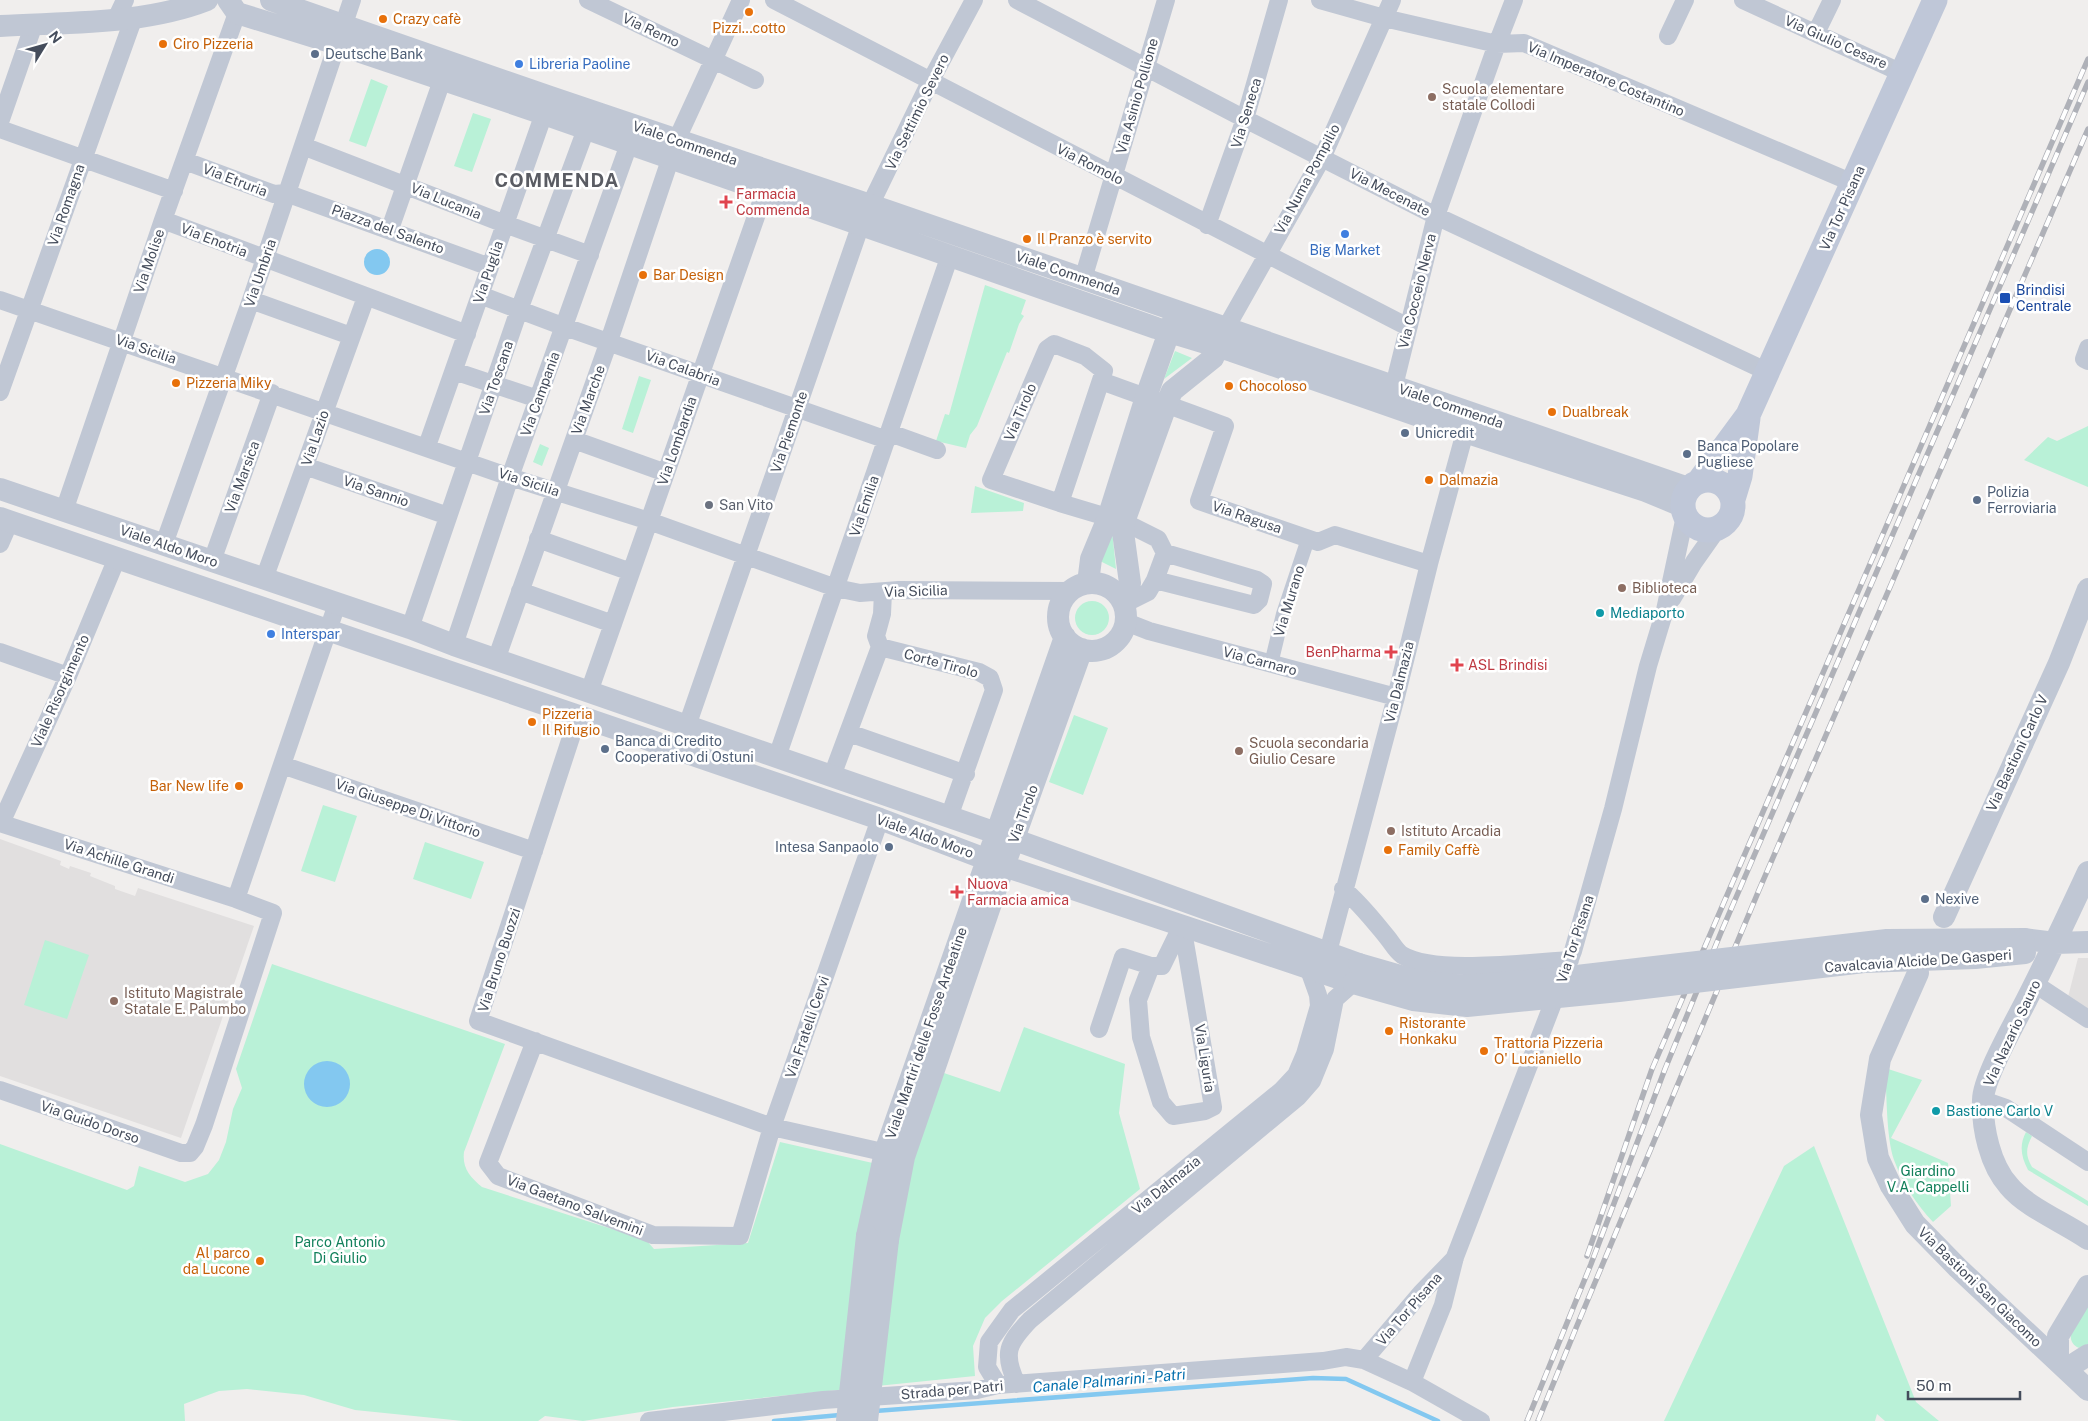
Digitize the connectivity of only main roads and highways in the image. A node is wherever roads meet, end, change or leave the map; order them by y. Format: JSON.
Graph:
{"nodes":[{"id":1,"x":1935,"y":0,"type":"edge"},
{"id":2,"x":1748,"y":415,"type":"junction"},
{"id":3,"x":1689,"y":497,"type":"junction"},
{"id":4,"x":1733,"y":499,"type":"junction"}],
"edges":[{"from":1,"to":2,"type":"main road","name":"Via Tor Pisana"},
{"from":2,"to":3,"type":"main road","name":"Via Tor Pisana"},
{"from":2,"to":4,"type":"main road","name":"Via Tor Pisana"},
{"from":3,"to":4,"type":"main road"},
{"from":3,"to":4,"type":"main road","name":"Via Tor Pisana"}]}
